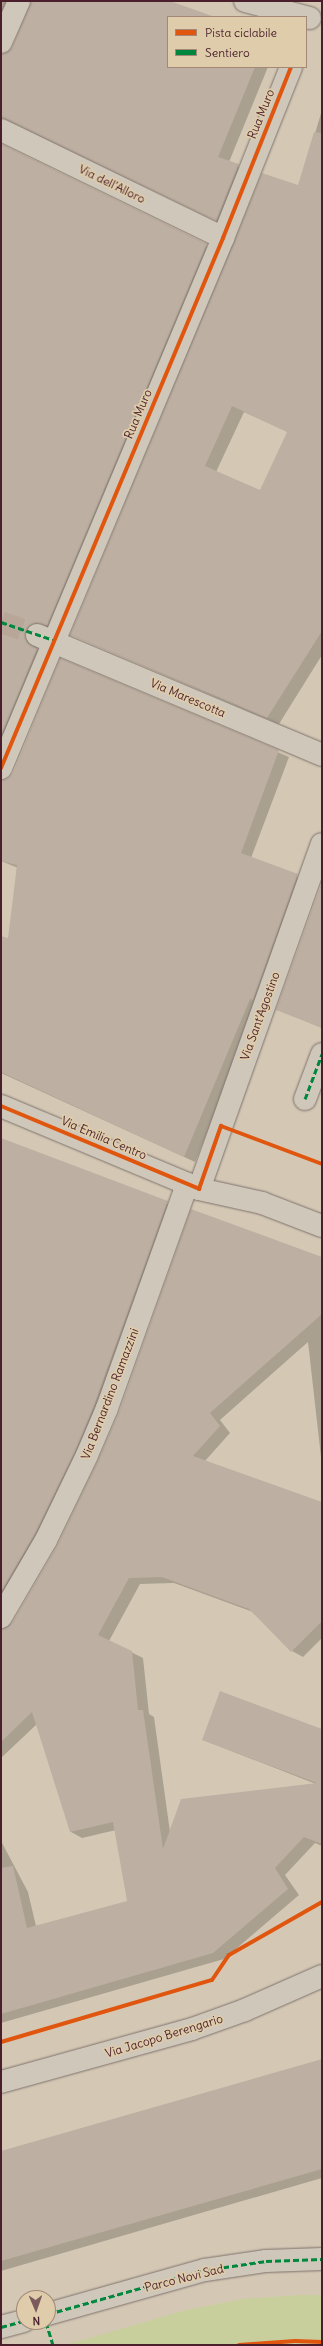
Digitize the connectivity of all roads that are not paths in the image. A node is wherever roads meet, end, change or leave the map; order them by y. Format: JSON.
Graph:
{"nodes":[{"id":1,"x":19,"y":1,"type":"edge"},
{"id":2,"x":245,"y":1,"type":"edge"},
{"id":3,"x":310,"y":16,"type":"edge"},
{"id":4,"x":1,"y":42,"type":"edge"},
{"id":5,"x":291,"y":68,"type":"edge"},
{"id":6,"x":1,"y":130,"type":"edge"},
{"id":7,"x":222,"y":238,"type":"junction"},
{"id":8,"x":46,"y":637,"type":"junction"},
{"id":9,"x":322,"y":755,"type":"edge"},
{"id":10,"x":1,"y":768,"type":"edge"},
{"id":11,"x":322,"y":844,"type":"edge"},
{"id":12,"x":322,"y":1054,"type":"edge"},
{"id":13,"x":305,"y":1099,"type":"dead end"},
{"id":14,"x":1,"y":1106,"type":"edge"},
{"id":15,"x":193,"y":1186,"type":"junction"},
{"id":16,"x":322,"y":1226,"type":"edge"},
{"id":17,"x":1,"y":1617,"type":"edge"},
{"id":18,"x":322,"y":1976,"type":"edge"},
{"id":19,"x":1,"y":2082,"type":"edge"},
{"id":20,"x":322,"y":2260,"type":"edge"},
{"id":21,"x":56,"y":2312,"type":"edge"},
{"id":22,"x":16,"y":2323,"type":"edge"},
{"id":23,"x":1,"y":2327,"type":"edge"}],
"edges":[{"from":1,"to":4,"type":"street"},
{"from":2,"to":3,"type":"street"},
{"from":5,"to":7,"type":"street","name":"Rua Muro"},
{"from":6,"to":7,"type":"street","name":"Via dell’Alloro"},
{"from":7,"to":8,"type":"street","name":"Rua Muro"},
{"from":8,"to":9,"type":"street","name":"Via Marescotta"},
{"from":8,"to":10,"type":"street","name":"Rua Muro"},
{"from":11,"to":15,"type":"street","name":"Via Sant'Agostino"},
{"from":12,"to":13,"type":"street"},
{"from":14,"to":15,"type":"street","name":"Via Emilia Centro"},
{"from":15,"to":16,"type":"street","name":"Via Emilia Centro"},
{"from":15,"to":17,"type":"street","name":"Via Bernardino Ramazzini"},
{"from":18,"to":19,"type":"street","name":"Via Jacopo Berengario"},
{"from":20,"to":21,"type":"street","name":"Parco Novi Sad"},
{"from":22,"to":23,"type":"street"}]}
